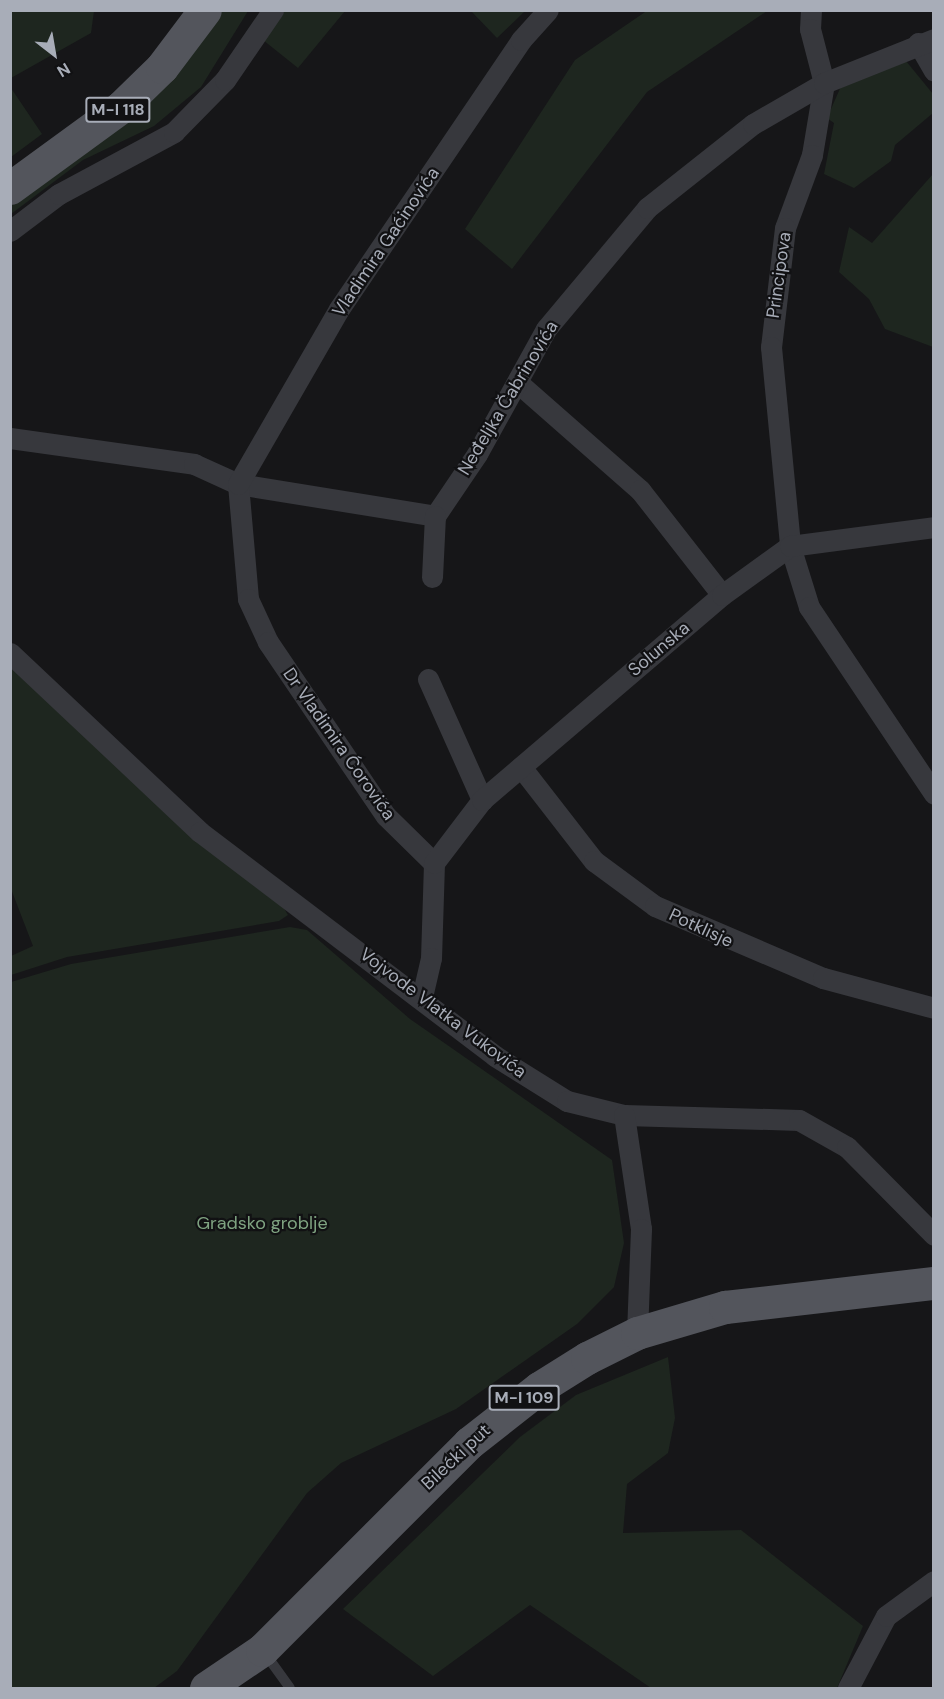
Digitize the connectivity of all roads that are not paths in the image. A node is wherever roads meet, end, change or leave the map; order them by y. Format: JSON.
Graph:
{"nodes":[{"id":1,"x":205,"y":10,"type":"edge"},
{"id":2,"x":273,"y":10,"type":"edge"},
{"id":3,"x":548,"y":10,"type":"edge"},
{"id":4,"x":811,"y":10,"type":"edge"},
{"id":5,"x":926,"y":41,"type":"edge"},
{"id":6,"x":933,"y":71,"type":"edge"},
{"id":7,"x":824,"y":83,"type":"junction"},
{"id":8,"x":10,"y":188,"type":"edge"},
{"id":9,"x":10,"y":231,"type":"edge"},
{"id":10,"x":517,"y":382,"type":"junction"},
{"id":11,"x":10,"y":438,"type":"edge"},
{"id":12,"x":238,"y":484,"type":"junction"},
{"id":13,"x":435,"y":516,"type":"junction"},
{"id":14,"x":933,"y":527,"type":"edge"},
{"id":15,"x":790,"y":546,"type":"junction"},
{"id":16,"x":432,"y":577,"type":"dead end"},
{"id":17,"x":722,"y":595,"type":"junction"},
{"id":18,"x":10,"y":652,"type":"edge"},
{"id":19,"x":428,"y":679,"type":"dead end"},
{"id":20,"x":521,"y":767,"type":"junction"},
{"id":21,"x":933,"y":794,"type":"edge"},
{"id":22,"x":482,"y":800,"type":"junction"},
{"id":23,"x":434,"y":863,"type":"junction"},
{"id":24,"x":422,"y":996,"type":"junction"},
{"id":25,"x":933,"y":1008,"type":"edge"},
{"id":26,"x":624,"y":1115,"type":"junction"},
{"id":27,"x":933,"y":1235,"type":"edge"},
{"id":28,"x":933,"y":1282,"type":"edge"},
{"id":29,"x":637,"y":1333,"type":"junction"},
{"id":30,"x":933,"y":1581,"type":"edge"},
{"id":31,"x":262,"y":1650,"type":"junction"},
{"id":32,"x":206,"y":1689,"type":"edge"},
{"id":33,"x":290,"y":1689,"type":"edge"},
{"id":34,"x":848,"y":1689,"type":"edge"}],
"edges":[{"from":1,"to":8,"type":"main road","number":"M-I 118"},
{"from":2,"to":9,"type":"street"},
{"from":3,"to":12,"type":"street","name":"Vladimira Gaćinovića"},
{"from":4,"to":7,"type":"street","name":"Principova"},
{"from":5,"to":6,"type":"street"},
{"from":5,"to":7,"type":"street","name":"Neđeljka Čabrinovića"},
{"from":7,"to":10,"type":"street","name":"Neđeljka Čabrinovića"},
{"from":7,"to":15,"type":"street","name":"Principova"},
{"from":10,"to":13,"type":"street","name":"Neđeljka Čabrinovića"},
{"from":10,"to":17,"type":"street"},
{"from":11,"to":12,"type":"street"},
{"from":12,"to":13,"type":"street"},
{"from":12,"to":23,"type":"street","name":"Dr Vladimira Ćorovića"},
{"from":13,"to":16,"type":"street"},
{"from":14,"to":15,"type":"street","name":"Solunska"},
{"from":15,"to":17,"type":"street","name":"Solunska"},
{"from":15,"to":21,"type":"street"},
{"from":17,"to":20,"type":"street","name":"Solunska"},
{"from":18,"to":24,"type":"street","name":"Vojvode Vlatka Vukovića"},
{"from":19,"to":22,"type":"street"},
{"from":20,"to":22,"type":"street","name":"Solunska"},
{"from":20,"to":25,"type":"street","name":"Potklisje"},
{"from":22,"to":23,"type":"street","name":"Solunska"},
{"from":23,"to":24,"type":"street"},
{"from":24,"to":26,"type":"street","name":"Vojvode Vlatka Vukovića"},
{"from":26,"to":27,"type":"street","name":"Vojvode Vlatka Vukovića"},
{"from":26,"to":29,"type":"street"},
{"from":28,"to":29,"type":"main road","name":"Bilećki put","number":"M-I 109"},
{"from":29,"to":31,"type":"main road","name":"Bilećki put","number":"M-I 109"},
{"from":30,"to":34,"type":"street"},
{"from":31,"to":32,"type":"main road","name":"Bilećki put","number":"M-I 109"},
{"from":31,"to":33,"type":"lane"}]}
